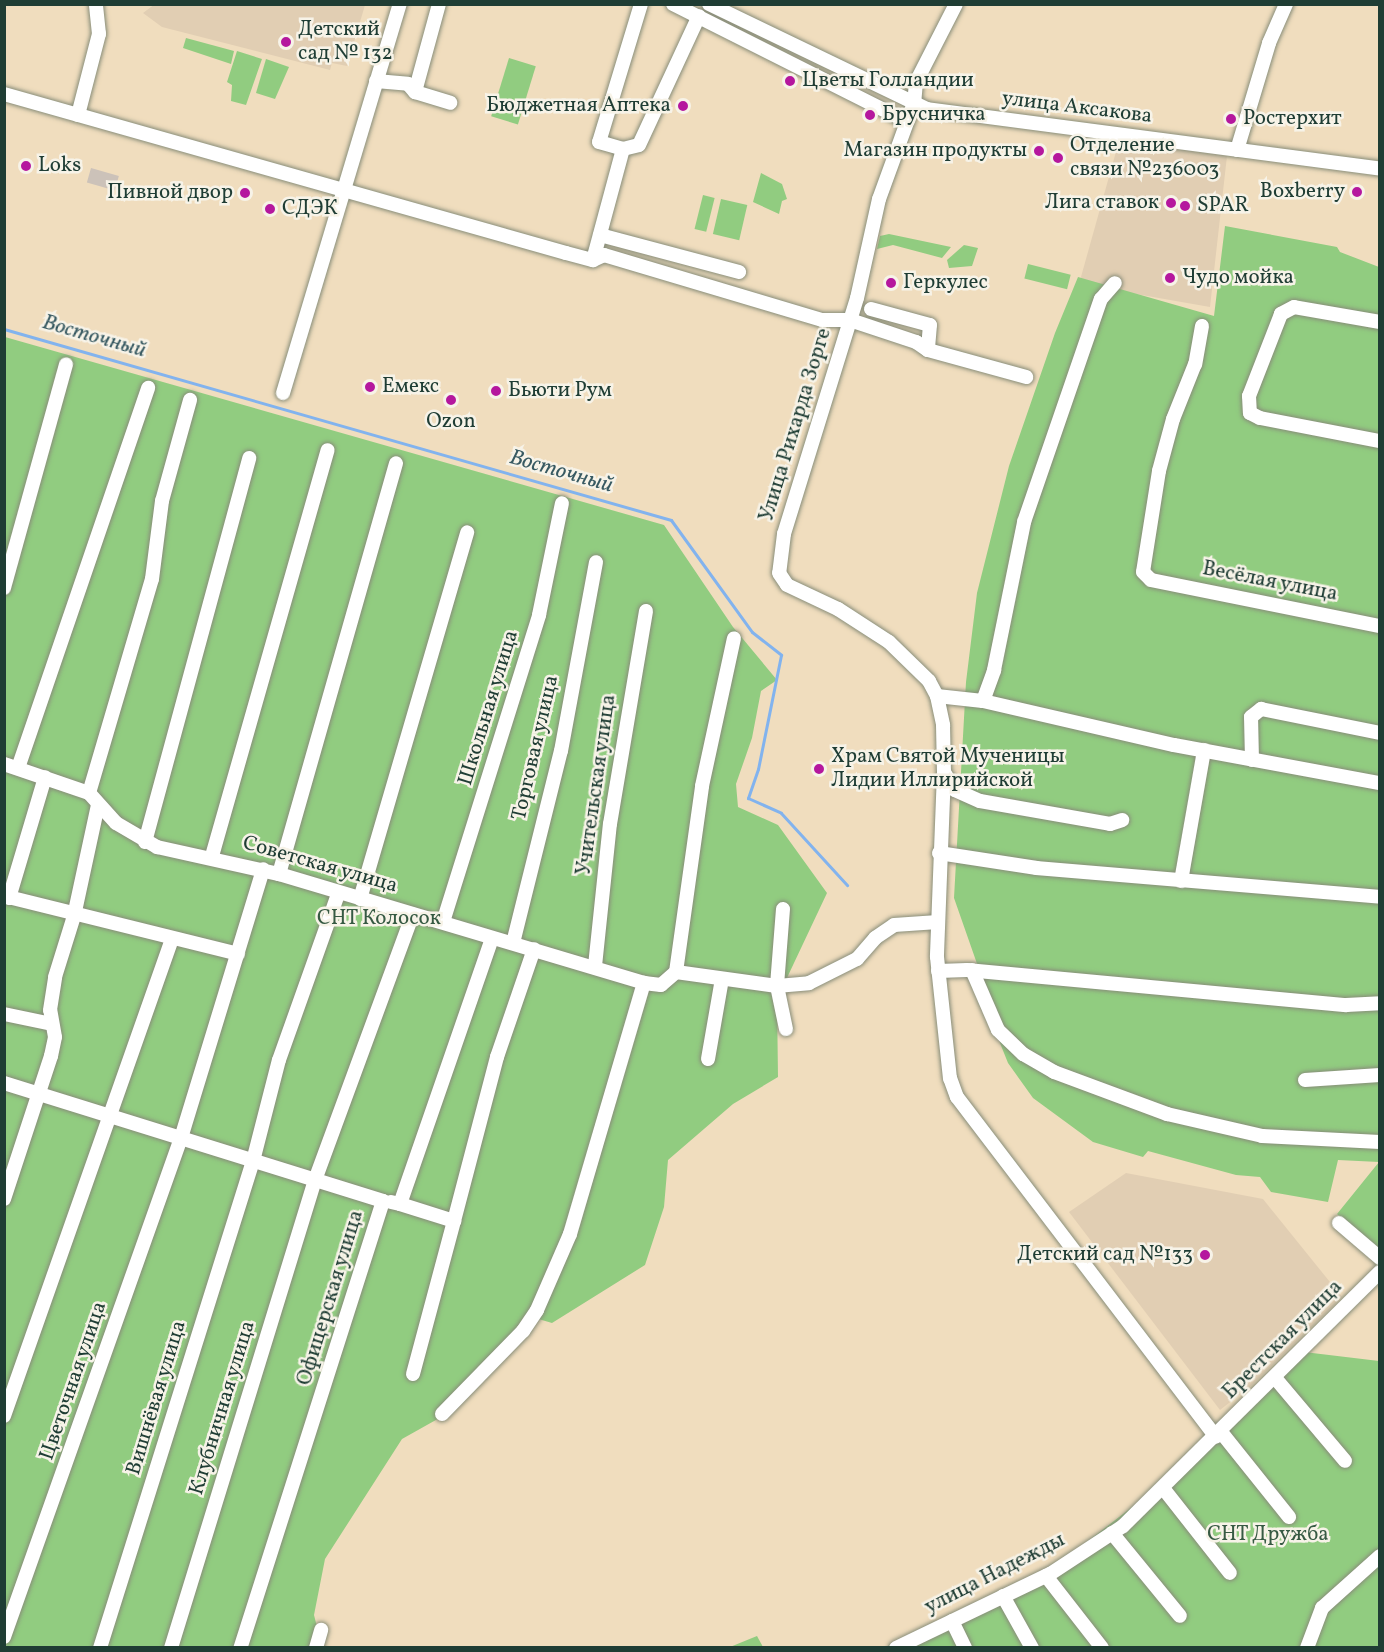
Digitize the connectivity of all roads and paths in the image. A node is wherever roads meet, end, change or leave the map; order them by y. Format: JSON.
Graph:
{"nodes":[{"id":1,"x":96,"y":4,"type":"edge"},
{"id":2,"x":400,"y":4,"type":"edge"},
{"id":3,"x":439,"y":4,"type":"edge"},
{"id":4,"x":642,"y":4,"type":"edge"},
{"id":5,"x":673,"y":4,"type":"edge"},
{"id":6,"x":708,"y":4,"type":"edge"},
{"id":7,"x":956,"y":4,"type":"edge"},
{"id":8,"x":1286,"y":4,"type":"edge"},
{"id":9,"x":699,"y":16,"type":"junction"},
{"id":10,"x":376,"y":81,"type":"junction"},
{"id":11,"x":415,"y":92,"type":"junction"},
{"id":12,"x":4,"y":94,"type":"edge"},
{"id":13,"x":450,"y":103,"type":"dead end"},
{"id":14,"x":914,"y":103,"type":"junction"},
{"id":15,"x":78,"y":115,"type":"junction"},
{"id":16,"x":906,"y":121,"type":"junction"},
{"id":17,"x":623,"y":149,"type":"junction"},
{"id":18,"x":1237,"y":150,"type":"junction"},
{"id":19,"x":1380,"y":168,"type":"edge"},
{"id":20,"x":343,"y":190,"type":"junction"},
{"id":21,"x":600,"y":235,"type":"junction"},
{"id":22,"x":593,"y":260,"type":"junction"},
{"id":23,"x":739,"y":272,"type":"dead end"},
{"id":24,"x":1115,"y":283,"type":"dead end"},
{"id":25,"x":871,"y":309,"type":"dead end"},
{"id":26,"x":850,"y":320,"type":"junction"},
{"id":27,"x":1380,"y":322,"type":"edge"},
{"id":28,"x":1202,"y":326,"type":"dead end"},
{"id":29,"x":928,"y":350,"type":"junction"},
{"id":30,"x":66,"y":364,"type":"dead end"},
{"id":31,"x":1026,"y":378,"type":"dead end"},
{"id":32,"x":148,"y":388,"type":"dead end"},
{"id":33,"x":283,"y":393,"type":"dead end"},
{"id":34,"x":190,"y":400,"type":"dead end"},
{"id":35,"x":1380,"y":441,"type":"edge"},
{"id":36,"x":328,"y":450,"type":"dead end"},
{"id":37,"x":249,"y":458,"type":"dead end"},
{"id":38,"x":396,"y":463,"type":"dead end"},
{"id":39,"x":562,"y":503,"type":"dead end"},
{"id":40,"x":468,"y":532,"type":"dead end"},
{"id":41,"x":596,"y":562,"type":"dead end"},
{"id":42,"x":4,"y":588,"type":"edge"},
{"id":43,"x":646,"y":611,"type":"dead end"},
{"id":44,"x":1380,"y":626,"type":"edge"},
{"id":45,"x":734,"y":638,"type":"dead end"},
{"id":46,"x":937,"y":696,"type":"junction"},
{"id":47,"x":983,"y":701,"type":"junction"},
{"id":48,"x":1380,"y":734,"type":"edge"},
{"id":49,"x":1204,"y":750,"type":"junction"},
{"id":50,"x":1252,"y":760,"type":"junction"},
{"id":51,"x":11,"y":766,"type":"edge"},
{"id":52,"x":944,"y":772,"type":"junction"},
{"id":53,"x":45,"y":777,"type":"junction"},
{"id":54,"x":1380,"y":783,"type":"edge"},
{"id":55,"x":89,"y":793,"type":"junction"},
{"id":56,"x":98,"y":805,"type":"junction"},
{"id":57,"x":1122,"y":820,"type":"dead end"},
{"id":58,"x":145,"y":842,"type":"junction"},
{"id":59,"x":939,"y":853,"type":"junction"},
{"id":60,"x":212,"y":856,"type":"junction"},
{"id":61,"x":262,"y":870,"type":"junction"},
{"id":62,"x":279,"y":874,"type":"junction"},
{"id":63,"x":1181,"y":881,"type":"junction"},
{"id":64,"x":338,"y":894,"type":"junction"},
{"id":65,"x":7,"y":897,"type":"edge"},
{"id":66,"x":1380,"y":897,"type":"edge"},
{"id":67,"x":360,"y":899,"type":"junction"},
{"id":68,"x":783,"y":909,"type":"dead end"},
{"id":69,"x":413,"y":914,"type":"junction"},
{"id":70,"x":74,"y":916,"type":"junction"},
{"id":71,"x":443,"y":922,"type":"junction"},
{"id":72,"x":938,"y":922,"type":"junction"},
{"id":73,"x":492,"y":938,"type":"junction"},
{"id":74,"x":172,"y":939,"type":"junction"},
{"id":75,"x":513,"y":943,"type":"junction"},
{"id":76,"x":534,"y":949,"type":"junction"},
{"id":77,"x":238,"y":954,"type":"junction"},
{"id":78,"x":595,"y":966,"type":"junction"},
{"id":79,"x":972,"y":970,"type":"junction"},
{"id":80,"x":938,"y":971,"type":"junction"},
{"id":81,"x":676,"y":972,"type":"junction"},
{"id":82,"x":722,"y":979,"type":"junction"},
{"id":83,"x":644,"y":983,"type":"junction"},
{"id":84,"x":777,"y":986,"type":"junction"},
{"id":85,"x":1380,"y":1003,"type":"edge"},
{"id":86,"x":4,"y":1014,"type":"edge"},
{"id":87,"x":52,"y":1024,"type":"junction"},
{"id":88,"x":786,"y":1029,"type":"dead end"},
{"id":89,"x":708,"y":1059,"type":"dead end"},
{"id":90,"x":1380,"y":1075,"type":"edge"},
{"id":91,"x":1305,"y":1080,"type":"dead end"},
{"id":92,"x":4,"y":1083,"type":"edge"},
{"id":93,"x":41,"y":1095,"type":"junction"},
{"id":94,"x":109,"y":1117,"type":"junction"},
{"id":95,"x":181,"y":1138,"type":"junction"},
{"id":96,"x":1380,"y":1142,"type":"edge"},
{"id":97,"x":253,"y":1161,"type":"junction"},
{"id":98,"x":315,"y":1180,"type":"junction"},
{"id":99,"x":4,"y":1199,"type":"edge"},
{"id":100,"x":383,"y":1201,"type":"junction"},
{"id":101,"x":400,"y":1204,"type":"junction"},
{"id":102,"x":454,"y":1221,"type":"junction"},
{"id":103,"x":1339,"y":1223,"type":"dead end"},
{"id":104,"x":1380,"y":1258,"type":"edge"},
{"id":105,"x":1380,"y":1272,"type":"edge"},
{"id":106,"x":413,"y":1374,"type":"dead end"},
{"id":107,"x":1276,"y":1379,"type":"junction"},
{"id":108,"x":442,"y":1414,"type":"dead end"},
{"id":109,"x":4,"y":1416,"type":"edge"},
{"id":110,"x":1218,"y":1435,"type":"junction"},
{"id":111,"x":1345,"y":1461,"type":"dead end"},
{"id":112,"x":1163,"y":1488,"type":"junction"},
{"id":113,"x":1289,"y":1517,"type":"dead end"},
{"id":114,"x":1112,"y":1533,"type":"junction"},
{"id":115,"x":1380,"y":1556,"type":"edge"},
{"id":116,"x":1230,"y":1573,"type":"dead end"},
{"id":117,"x":1046,"y":1576,"type":"junction"},
{"id":118,"x":1003,"y":1596,"type":"junction"},
{"id":119,"x":1180,"y":1616,"type":"dead end"},
{"id":120,"x":952,"y":1621,"type":"junction"},
{"id":121,"x":321,"y":1630,"type":"dead end"},
{"id":122,"x":4,"y":1637,"type":"edge"},
{"id":123,"x":100,"y":1647,"type":"edge"},
{"id":124,"x":171,"y":1647,"type":"edge"},
{"id":125,"x":240,"y":1647,"type":"edge"},
{"id":126,"x":316,"y":1647,"type":"edge"},
{"id":127,"x":896,"y":1647,"type":"edge"},
{"id":128,"x":965,"y":1647,"type":"edge"},
{"id":129,"x":1032,"y":1647,"type":"edge"},
{"id":130,"x":1102,"y":1647,"type":"edge"},
{"id":131,"x":1307,"y":1647,"type":"edge"}],
"edges":[{"from":1,"to":15,"type":"street"},
{"from":2,"to":10,"type":"street"},
{"from":3,"to":11,"type":"street"},
{"from":4,"to":17,"type":"street"},
{"from":5,"to":9,"type":"street"},
{"from":6,"to":14,"type":"street","name":"улица Аксакова"},
{"from":7,"to":14,"type":"street"},
{"from":8,"to":18,"type":"street"},
{"from":9,"to":16,"type":"street"},
{"from":9,"to":17,"type":"street"},
{"from":10,"to":11,"type":"street"},
{"from":10,"to":20,"type":"street"},
{"from":11,"to":13,"type":"street"},
{"from":12,"to":15,"type":"street"},
{"from":14,"to":16,"type":"street","name":"Улица Рихарда Зорге"},
{"from":14,"to":18,"type":"street","name":"улица Аксакова"},
{"from":15,"to":20,"type":"street"},
{"from":16,"to":26,"type":"street","name":"Улица Рихарда Зорге"},
{"from":17,"to":21,"type":"street"},
{"from":18,"to":19,"type":"street","name":"улица Аксакова"},
{"from":20,"to":22,"type":"street"},
{"from":20,"to":33,"type":"street"},
{"from":21,"to":22,"type":"street"},
{"from":21,"to":23,"type":"street"},
{"from":22,"to":26,"type":"street"},
{"from":24,"to":47,"type":"street"},
{"from":25,"to":29,"type":"street"},
{"from":26,"to":29,"type":"street"},
{"from":26,"to":46,"type":"street","name":"Улица Рихарда Зорге"},
{"from":27,"to":35,"type":"street"},
{"from":28,"to":44,"type":"street","name":"Весёлая улица"},
{"from":29,"to":31,"type":"street"},
{"from":30,"to":42,"type":"street"},
{"from":32,"to":51,"type":"street"},
{"from":34,"to":55,"type":"street"},
{"from":36,"to":60,"type":"street"},
{"from":37,"to":58,"type":"street"},
{"from":38,"to":62,"type":"street"},
{"from":39,"to":71,"type":"street","name":"Школьная улица"},
{"from":40,"to":67,"type":"street"},
{"from":41,"to":75,"type":"street","name":"Торговая улица"},
{"from":43,"to":78,"type":"street","name":"Учительская улица"},
{"from":45,"to":81,"type":"street"},
{"from":46,"to":47,"type":"street"},
{"from":46,"to":52,"type":"street"},
{"from":47,"to":49,"type":"street"},
{"from":48,"to":50,"type":"street"},
{"from":49,"to":50,"type":"street"},
{"from":49,"to":63,"type":"street"},
{"from":50,"to":54,"type":"street"},
{"from":51,"to":53,"type":"street"},
{"from":52,"to":57,"type":"street"},
{"from":52,"to":59,"type":"street"},
{"from":53,"to":55,"type":"street"},
{"from":53,"to":65,"type":"street"},
{"from":55,"to":56,"type":"street","name":"Советская улица"},
{"from":56,"to":58,"type":"street","name":"Советская улица"},
{"from":56,"to":70,"type":"street"},
{"from":58,"to":60,"type":"street","name":"Советская улица"},
{"from":59,"to":63,"type":"street"},
{"from":59,"to":72,"type":"street"},
{"from":60,"to":61,"type":"street","name":"Советская улица"},
{"from":61,"to":62,"type":"street","name":"Советская улица"},
{"from":61,"to":77,"type":"street","name":"Цветочная улица"},
{"from":62,"to":64,"type":"street","name":"Советская улица"},
{"from":63,"to":66,"type":"street"},
{"from":64,"to":67,"type":"street","name":"Советская улица"},
{"from":64,"to":97,"type":"street","name":"Вишнёвая улица"},
{"from":65,"to":70,"type":"street"},
{"from":67,"to":69,"type":"street","name":"Советская улица"},
{"from":68,"to":84,"type":"street"},
{"from":69,"to":71,"type":"street","name":"Советская улица"},
{"from":69,"to":98,"type":"street","name":"Клубничная улица"},
{"from":70,"to":74,"type":"street"},
{"from":70,"to":87,"type":"street"},
{"from":71,"to":73,"type":"street","name":"Советская улица"},
{"from":72,"to":80,"type":"street"},
{"from":72,"to":84,"type":"street"},
{"from":73,"to":75,"type":"street","name":"Советская улица"},
{"from":73,"to":101,"type":"street"},
{"from":74,"to":77,"type":"street"},
{"from":74,"to":94,"type":"street"},
{"from":75,"to":76,"type":"street","name":"Советская улица"},
{"from":76,"to":78,"type":"street","name":"Советская улица"},
{"from":76,"to":102,"type":"street"},
{"from":77,"to":95,"type":"street","name":"Цветочная улица"},
{"from":78,"to":83,"type":"street","name":"Советская улица"},
{"from":79,"to":80,"type":"street"},
{"from":79,"to":85,"type":"street"},
{"from":79,"to":96,"type":"street"},
{"from":80,"to":110,"type":"street"},
{"from":81,"to":82,"type":"street"},
{"from":81,"to":83,"type":"street"},
{"from":82,"to":84,"type":"street"},
{"from":82,"to":89,"type":"street"},
{"from":83,"to":108,"type":"street"},
{"from":84,"to":88,"type":"street"},
{"from":86,"to":87,"type":"street"},
{"from":87,"to":93,"type":"street"},
{"from":90,"to":91,"type":"street"},
{"from":92,"to":93,"type":"street","name":"Офицерская улица"},
{"from":93,"to":94,"type":"street","name":"Офицерская улица"},
{"from":93,"to":99,"type":"street"},
{"from":94,"to":95,"type":"street","name":"Офицерская улица"},
{"from":94,"to":109,"type":"street"},
{"from":95,"to":97,"type":"street","name":"Офицерская улица"},
{"from":95,"to":122,"type":"street","name":"Цветочная улица"},
{"from":97,"to":98,"type":"street","name":"Офицерская улица"},
{"from":97,"to":123,"type":"street","name":"Вишнёвая улица"},
{"from":98,"to":100,"type":"street","name":"Офицерская улица"},
{"from":98,"to":124,"type":"street","name":"Клубничная улица"},
{"from":100,"to":101,"type":"street"},
{"from":100,"to":125,"type":"street","name":"Офицерская улица"},
{"from":101,"to":102,"type":"street"},
{"from":102,"to":106,"type":"street"},
{"from":103,"to":104,"type":"street"},
{"from":105,"to":107,"type":"street","name":"Брестская улица"},
{"from":107,"to":110,"type":"street","name":"Брестская улица"},
{"from":107,"to":111,"type":"street"},
{"from":110,"to":112,"type":"street","name":"улица Надежды"},
{"from":110,"to":113,"type":"street"},
{"from":112,"to":114,"type":"street","name":"улица Надежды"},
{"from":112,"to":116,"type":"street"},
{"from":114,"to":117,"type":"street","name":"улица Надежды"},
{"from":114,"to":119,"type":"street"},
{"from":115,"to":131,"type":"street"},
{"from":117,"to":118,"type":"street","name":"улица Надежды"},
{"from":117,"to":130,"type":"street"},
{"from":118,"to":120,"type":"street","name":"улица Надежды"},
{"from":118,"to":129,"type":"street"},
{"from":120,"to":127,"type":"street","name":"улица Надежды"},
{"from":120,"to":128,"type":"street"},
{"from":121,"to":126,"type":"street"}]}
